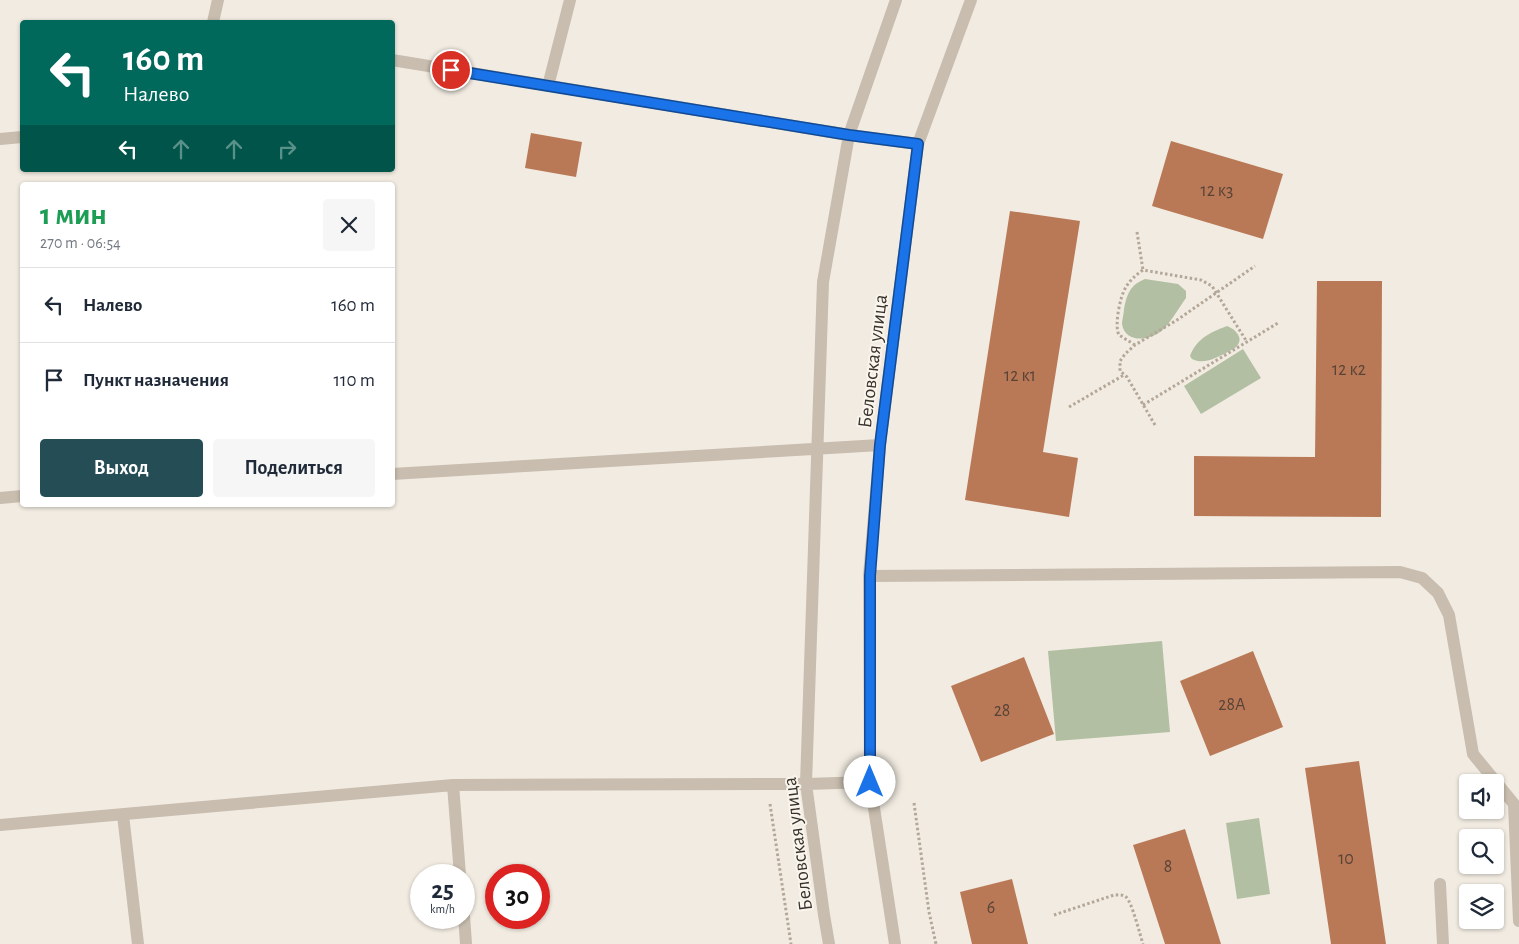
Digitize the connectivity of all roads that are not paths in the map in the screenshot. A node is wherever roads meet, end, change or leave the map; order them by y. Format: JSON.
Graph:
{"nodes":[{"id":1,"x":218,"y":0,"type":"edge"},
{"id":2,"x":570,"y":0,"type":"edge"},
{"id":3,"x":896,"y":0,"type":"edge"},
{"id":4,"x":971,"y":0,"type":"edge"},
{"id":5,"x":213,"y":20,"type":"edge"},
{"id":6,"x":395,"y":60,"type":"edge"},
{"id":7,"x":548,"y":86,"type":"junction"},
{"id":8,"x":849,"y":135,"type":"junction"},
{"id":9,"x":20,"y":137,"type":"edge"},
{"id":10,"x":0,"y":139,"type":"edge"},
{"id":11,"x":918,"y":144,"type":"junction"},
{"id":12,"x":880,"y":445,"type":"junction"},
{"id":13,"x":817,"y":448,"type":"junction"},
{"id":14,"x":395,"y":474,"type":"edge"},
{"id":15,"x":20,"y":496,"type":"edge"},
{"id":16,"x":0,"y":498,"type":"edge"},
{"id":17,"x":870,"y":576,"type":"junction"},
{"id":18,"x":870,"y":782,"type":"junction"},
{"id":19,"x":806,"y":784,"type":"junction"},
{"id":20,"x":453,"y":785,"type":"junction"},
{"id":21,"x":1516,"y":804,"type":"edge"},
{"id":22,"x":123,"y":815,"type":"junction"},
{"id":23,"x":0,"y":825,"type":"edge"},
{"id":24,"x":459,"y":864,"type":"edge"},
{"id":25,"x":1440,"y":884,"type":"dead end"},
{"id":26,"x":1519,"y":921,"type":"edge"},
{"id":27,"x":465,"y":929,"type":"edge"},
{"id":28,"x":138,"y":944,"type":"edge"},
{"id":29,"x":466,"y":944,"type":"edge"},
{"id":30,"x":830,"y":944,"type":"edge"},
{"id":31,"x":896,"y":944,"type":"edge"},
{"id":32,"x":1443,"y":944,"type":"edge"}],
"edges":[{"from":1,"to":5,"type":"street"},
{"from":2,"to":7,"type":"street"},
{"from":3,"to":8,"type":"street","name":"Беловская улица"},
{"from":4,"to":11,"type":"street","name":"Беловская улица"},
{"from":6,"to":7,"type":"street"},
{"from":7,"to":8,"type":"street"},
{"from":8,"to":11,"type":"street"},
{"from":8,"to":13,"type":"street","name":"Беловская улица"},
{"from":9,"to":10,"type":"street"},
{"from":11,"to":12,"type":"street","name":"Беловская улица"},
{"from":12,"to":13,"type":"street"},
{"from":12,"to":17,"type":"street","name":"Беловская улица"},
{"from":13,"to":14,"type":"street"},
{"from":13,"to":19,"type":"street","name":"Беловская улица"},
{"from":15,"to":16,"type":"street"},
{"from":17,"to":18,"type":"street","name":"Беловская улица"},
{"from":17,"to":21,"type":"street"},
{"from":18,"to":19,"type":"street"},
{"from":18,"to":31,"type":"street","name":"Беловская улица"},
{"from":19,"to":20,"type":"street"},
{"from":19,"to":30,"type":"street","name":"Беловская улица"},
{"from":20,"to":22,"type":"street"},
{"from":20,"to":24,"type":"street"},
{"from":21,"to":26,"type":"street"},
{"from":22,"to":23,"type":"street"},
{"from":22,"to":28,"type":"street"},
{"from":25,"to":32,"type":"street"},
{"from":27,"to":29,"type":"street"}]}
